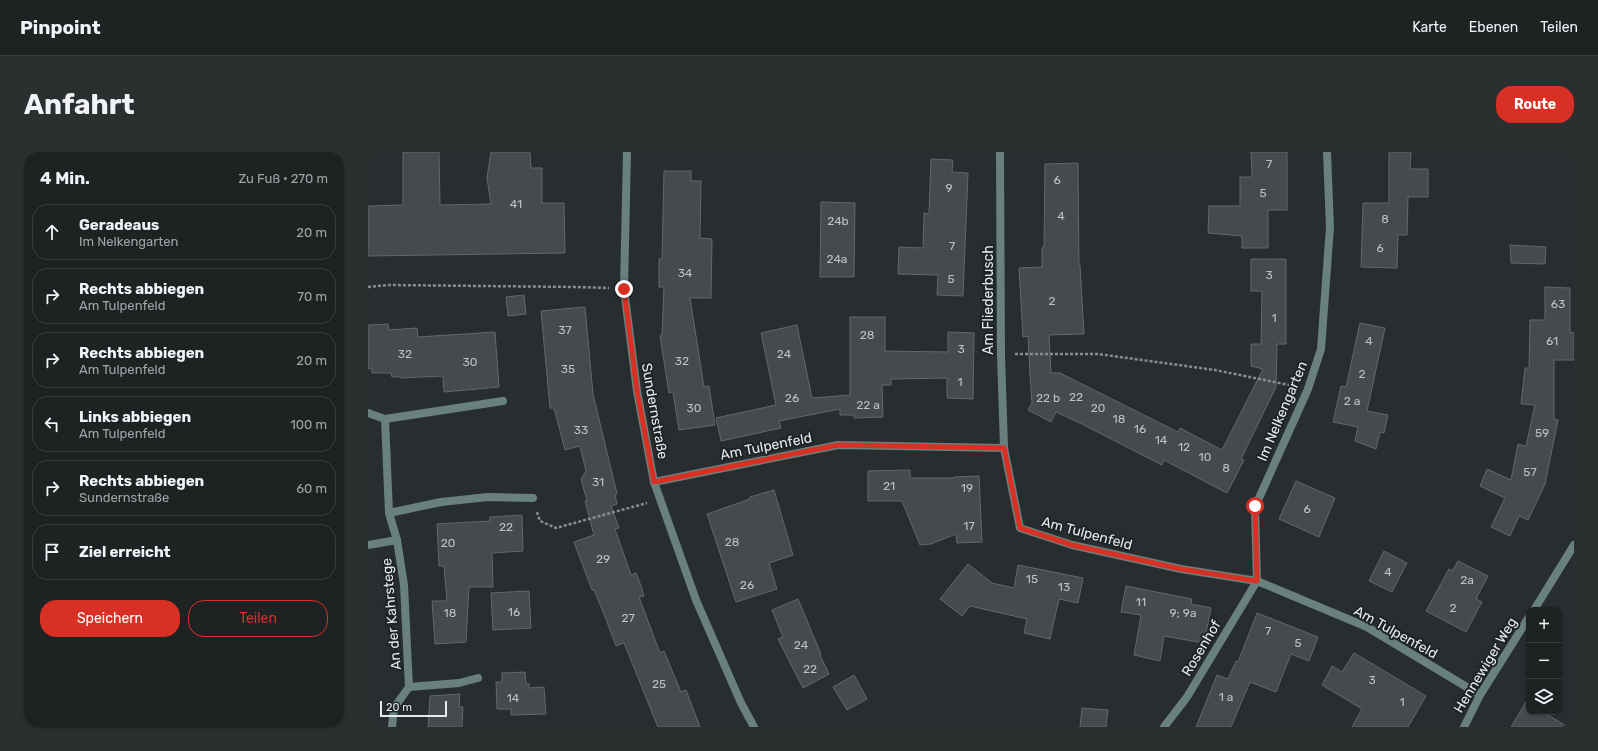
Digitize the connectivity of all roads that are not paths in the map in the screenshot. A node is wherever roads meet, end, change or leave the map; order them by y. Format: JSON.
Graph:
{"nodes":[{"id":1,"x":626,"y":152,"type":"edge"},
{"id":2,"x":1000,"y":152,"type":"edge"},
{"id":3,"x":1327,"y":152,"type":"edge"},
{"id":4,"x":503,"y":401,"type":"dead end"},
{"id":5,"x":368,"y":414,"type":"edge"},
{"id":6,"x":385,"y":419,"type":"junction"},
{"id":7,"x":1004,"y":448,"type":"junction"},
{"id":8,"x":654,"y":482,"type":"junction"},
{"id":9,"x":533,"y":498,"type":"road end"},
{"id":10,"x":390,"y":512,"type":"junction"},
{"id":11,"x":397,"y":540,"type":"junction"},
{"id":12,"x":368,"y":545,"type":"edge"},
{"id":13,"x":1574,"y":545,"type":"edge"},
{"id":14,"x":1257,"y":581,"type":"junction"},
{"id":15,"x":1536,"y":607,"type":"edge"},
{"id":16,"x":1526,"y":622,"type":"edge"},
{"id":17,"x":478,"y":678,"type":"dead end"},
{"id":18,"x":410,"y":687,"type":"junction"},
{"id":19,"x":1480,"y":695,"type":"junction"},
{"id":20,"x":392,"y":727,"type":"edge"},
{"id":21,"x":754,"y":727,"type":"edge"},
{"id":22,"x":1164,"y":727,"type":"edge"},
{"id":23,"x":1464,"y":727,"type":"edge"}],
"edges":[{"from":1,"to":8,"type":"street","name":"Sundernstraße"},
{"from":2,"to":7,"type":"street","name":"Am Fliederbusch"},
{"from":3,"to":14,"type":"street","name":"Im Nelkengarten"},
{"from":4,"to":6,"type":"street"},
{"from":5,"to":6,"type":"street"},
{"from":6,"to":10,"type":"street","name":"An der Kahrstege"},
{"from":7,"to":8,"type":"street","name":"Am Tulpenfeld"},
{"from":7,"to":14,"type":"street","name":"Am Tulpenfeld"},
{"from":8,"to":21,"type":"street","name":"Sundernstraße"},
{"from":9,"to":10,"type":"street"},
{"from":10,"to":11,"type":"street","name":"An der Kahrstege"},
{"from":11,"to":12,"type":"street","name":"An der Kahrstege"},
{"from":11,"to":18,"type":"street","name":"An der Kahrstege"},
{"from":13,"to":15,"type":"street","name":"Hennewiger Weg"},
{"from":14,"to":19,"type":"street","name":"Am Tulpenfeld"},
{"from":14,"to":22,"type":"street","name":"Rosenhof"},
{"from":16,"to":19,"type":"street","name":"Hennewiger Weg"},
{"from":17,"to":18,"type":"street","name":"An der Kahrstege"},
{"from":18,"to":20,"type":"street","name":"An der Kahrstege"},
{"from":19,"to":23,"type":"street","name":"Hennewiger Weg"}]}
